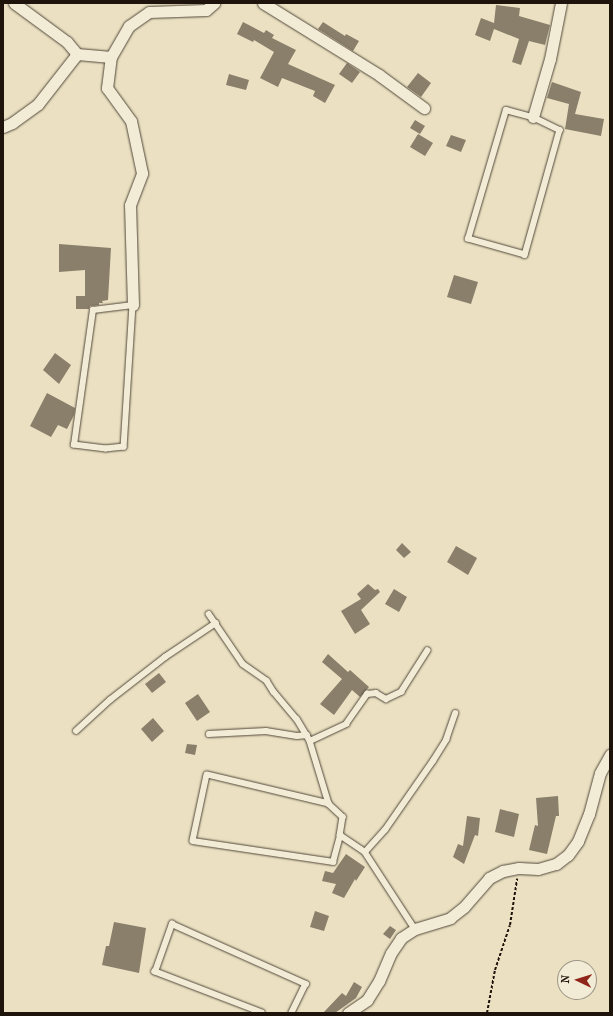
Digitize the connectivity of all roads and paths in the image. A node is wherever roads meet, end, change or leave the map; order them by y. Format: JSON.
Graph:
{"nodes":[{"id":1,"x":14,"y":3,"type":"edge"},
{"id":2,"x":214,"y":3,"type":"edge"},
{"id":3,"x":263,"y":3,"type":"edge"},
{"id":4,"x":561,"y":3,"type":"edge"},
{"id":5,"x":77,"y":54,"type":"junction"},
{"id":6,"x":111,"y":57,"type":"junction"},
{"id":7,"x":424,"y":108,"type":"dead end"},
{"id":8,"x":532,"y":117,"type":"junction"},
{"id":9,"x":3,"y":127,"type":"edge"},
{"id":10,"x":133,"y":305,"type":"junction"},
{"id":11,"x":210,"y":614,"type":"dead end"},
{"id":12,"x":216,"y":623,"type":"junction"},
{"id":13,"x":427,"y":651,"type":"dead end"},
{"id":14,"x":455,"y":714,"type":"dead end"},
{"id":15,"x":76,"y":731,"type":"dead end"},
{"id":16,"x":209,"y":734,"type":"dead end"},
{"id":17,"x":307,"y":734,"type":"junction"},
{"id":18,"x":310,"y":741,"type":"junction"},
{"id":19,"x":610,"y":755,"type":"edge"},
{"id":20,"x":328,"y":804,"type":"junction"},
{"id":21,"x":340,"y":835,"type":"junction"},
{"id":22,"x":365,"y":852,"type":"junction"},
{"id":23,"x":519,"y":868,"type":"junction"},
{"id":24,"x":415,"y":929,"type":"junction"},
{"id":25,"x":262,"y":1013,"type":"edge"},
{"id":26,"x":292,"y":1013,"type":"edge"},
{"id":27,"x":348,"y":1013,"type":"edge"},
{"id":28,"x":487,"y":1013,"type":"edge"}],
"edges":[{"from":1,"to":5,"type":"street"},
{"from":2,"to":6,"type":"street"},
{"from":3,"to":7,"type":"street"},
{"from":4,"to":8,"type":"street"},
{"from":5,"to":6,"type":"street"},
{"from":5,"to":9,"type":"street"},
{"from":6,"to":10,"type":"street"},
{"from":8,"to":8,"type":"lane"},
{"from":10,"to":10,"type":"lane"},
{"from":11,"to":12,"type":"lane"},
{"from":12,"to":15,"type":"lane"},
{"from":12,"to":17,"type":"lane"},
{"from":13,"to":18,"type":"lane"},
{"from":14,"to":22,"type":"lane"},
{"from":16,"to":17,"type":"lane"},
{"from":17,"to":18,"type":"lane"},
{"from":18,"to":20,"type":"lane"},
{"from":19,"to":23,"type":"street"},
{"from":20,"to":21,"type":"lane"},
{"from":20,"to":21,"type":"lane"},
{"from":21,"to":22,"type":"lane"},
{"from":22,"to":24,"type":"lane"},
{"from":23,"to":24,"type":"street"},
{"from":23,"to":28,"type":"path"},
{"from":24,"to":27,"type":"street"},
{"from":25,"to":26,"type":"lane"}]}
